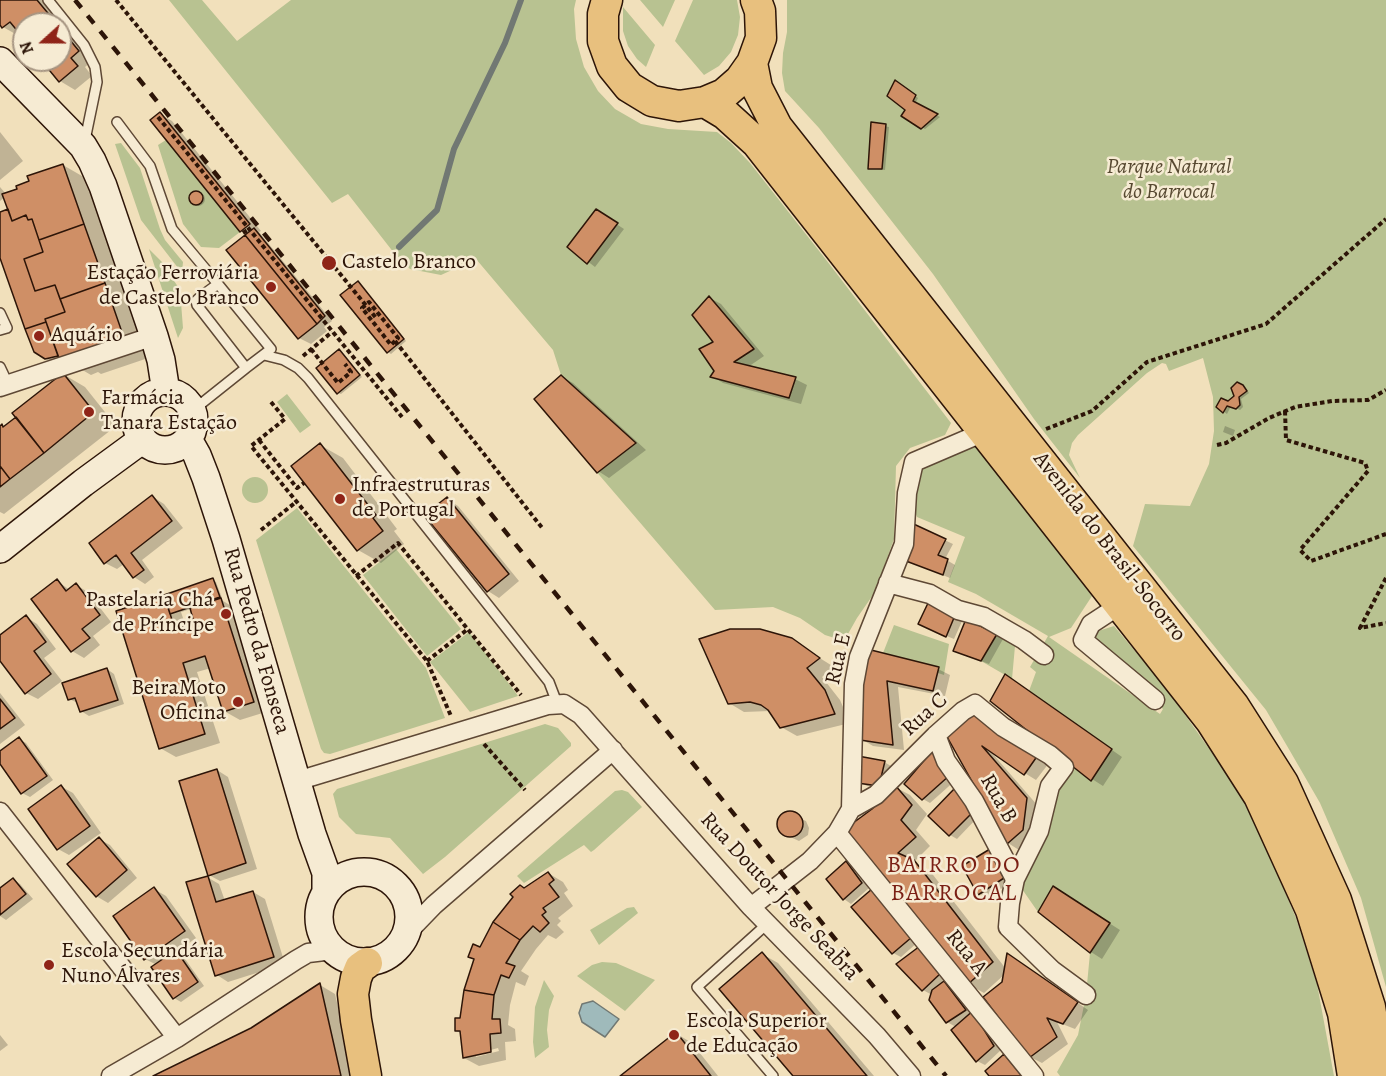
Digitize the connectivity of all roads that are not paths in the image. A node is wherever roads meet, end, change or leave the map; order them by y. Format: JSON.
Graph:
{"nodes":[{"id":1,"x":48,"y":0,"type":"edge"},
{"id":2,"x":607,"y":0,"type":"edge"},
{"id":3,"x":756,"y":0,"type":"edge"},
{"id":4,"x":0,"y":61,"type":"edge"},
{"id":5,"x":752,"y":63,"type":"junction"},
{"id":6,"x":705,"y":102,"type":"junction"},
{"id":7,"x":117,"y":122,"type":"dead end"},
{"id":8,"x":83,"y":146,"type":"junction"},
{"id":9,"x":218,"y":284,"type":"junction"},
{"id":10,"x":0,"y":313,"type":"edge"},
{"id":11,"x":0,"y":330,"type":"edge"},
{"id":12,"x":154,"y":336,"type":"junction"},
{"id":13,"x":264,"y":355,"type":"junction"},
{"id":14,"x":0,"y":368,"type":"edge"},
{"id":15,"x":246,"y":368,"type":"junction"},
{"id":16,"x":4,"y":386,"type":"edge"},
{"id":17,"x":166,"y":392,"type":"junction"},
{"id":18,"x":192,"y":411,"type":"junction"},
{"id":19,"x":984,"y":432,"type":"junction"},
{"id":20,"x":143,"y":439,"type":"junction"},
{"id":21,"x":188,"y":439,"type":"junction"},
{"id":22,"x":0,"y":549,"type":"edge"},
{"id":23,"x":888,"y":583,"type":"junction"},
{"id":24,"x":1120,"y":605,"type":"junction"},
{"id":25,"x":1044,"y":655,"type":"dead end"},
{"id":26,"x":1155,"y":700,"type":"dead end"},
{"id":27,"x":557,"y":703,"type":"junction"},
{"id":28,"x":936,"y":735,"type":"junction"},
{"id":29,"x":613,"y":750,"type":"junction"},
{"id":30,"x":297,"y":781,"type":"junction"},
{"id":31,"x":851,"y":809,"type":"junction"},
{"id":32,"x":0,"y":812,"type":"edge"},
{"id":33,"x":837,"y":833,"type":"junction"},
{"id":34,"x":317,"y":845,"type":"junction"},
{"id":35,"x":363,"y":872,"type":"junction"},
{"id":36,"x":1014,"y":879,"type":"junction"},
{"id":37,"x":326,"y":892,"type":"junction"},
{"id":38,"x":751,"y":907,"type":"junction"},
{"id":39,"x":767,"y":924,"type":"junction"},
{"id":40,"x":406,"y":934,"type":"junction"},
{"id":41,"x":333,"y":950,"type":"junction"},
{"id":42,"x":367,"y":963,"type":"junction"},
{"id":43,"x":1086,"y":995,"type":"dead end"},
{"id":44,"x":177,"y":1038,"type":"junction"},
{"id":45,"x":111,"y":1076,"type":"edge"},
{"id":46,"x":366,"y":1076,"type":"edge"},
{"id":47,"x":772,"y":1076,"type":"edge"},
{"id":48,"x":911,"y":1076,"type":"edge"},
{"id":49,"x":1034,"y":1076,"type":"edge"},
{"id":50,"x":1353,"y":1076,"type":"edge"},
{"id":51,"x":1381,"y":1076,"type":"edge"}],
"edges":[{"from":1,"to":8,"type":"lane"},
{"from":2,"to":6,"type":"main road"},
{"from":3,"to":5,"type":"main road"},
{"from":4,"to":8,"type":"main road"},
{"from":5,"to":6,"type":"main road"},
{"from":5,"to":51,"type":"main road","name":"Avenida do Brasil-Socorro"},
{"from":6,"to":19,"type":"main road","name":"Avenida do Brasil-Socorro"},
{"from":7,"to":9,"type":"lane"},
{"from":8,"to":12,"type":"main road"},
{"from":9,"to":13,"type":"lane"},
{"from":9,"to":15,"type":"lane"},
{"from":10,"to":11,"type":"lane"},
{"from":12,"to":16,"type":"street"},
{"from":12,"to":17,"type":"main road"},
{"from":13,"to":15,"type":"lane"},
{"from":13,"to":27,"type":"lane"},
{"from":14,"to":16,"type":"lane"},
{"from":15,"to":18,"type":"lane"},
{"from":17,"to":18,"type":"main road"},
{"from":17,"to":20,"type":"main road"},
{"from":18,"to":21,"type":"main road"},
{"from":19,"to":23,"type":"street","name":"Rua E"},
{"from":19,"to":24,"type":"main road","name":"Avenida do Brasil-Socorro"},
{"from":20,"to":21,"type":"main road"},
{"from":20,"to":22,"type":"main road"},
{"from":21,"to":30,"type":"main road","name":"Rua Pedro da Fonseca"},
{"from":23,"to":25,"type":"street"},
{"from":23,"to":31,"type":"street","name":"Rua E"},
{"from":24,"to":26,"type":"street"},
{"from":24,"to":50,"type":"main road","name":"Avenida do Brasil-Socorro"},
{"from":27,"to":29,"type":"street","name":"Rua Doutor Jorge Seabra"},
{"from":27,"to":30,"type":"street"},
{"from":28,"to":31,"type":"street","name":"Rua C"},
{"from":28,"to":36,"type":"street","name":"Rua B"},
{"from":28,"to":36,"type":"street","name":"Rua C"},
{"from":29,"to":38,"type":"street","name":"Rua Doutor Jorge Seabra"},
{"from":29,"to":40,"type":"street"},
{"from":30,"to":34,"type":"main road","name":"Rua Pedro da Fonseca"},
{"from":31,"to":33,"type":"street","name":"Rua E"},
{"from":32,"to":44,"type":"street"},
{"from":33,"to":38,"type":"street","name":"Rua E"},
{"from":33,"to":49,"type":"street","name":"Rua A"},
{"from":34,"to":35,"type":"main road"},
{"from":34,"to":37,"type":"main road","name":"Rua Pedro da Fonseca"},
{"from":35,"to":37,"type":"main road"},
{"from":35,"to":40,"type":"main road"},
{"from":36,"to":43,"type":"street"},
{"from":37,"to":41,"type":"main road"},
{"from":38,"to":39,"type":"street","name":"Rua Doutor Jorge Seabra"},
{"from":39,"to":47,"type":"lane"},
{"from":39,"to":48,"type":"street","name":"Rua Doutor Jorge Seabra"},
{"from":40,"to":42,"type":"main road"},
{"from":41,"to":42,"type":"main road"},
{"from":41,"to":44,"type":"street"},
{"from":42,"to":46,"type":"main road"},
{"from":44,"to":45,"type":"street"}]}
